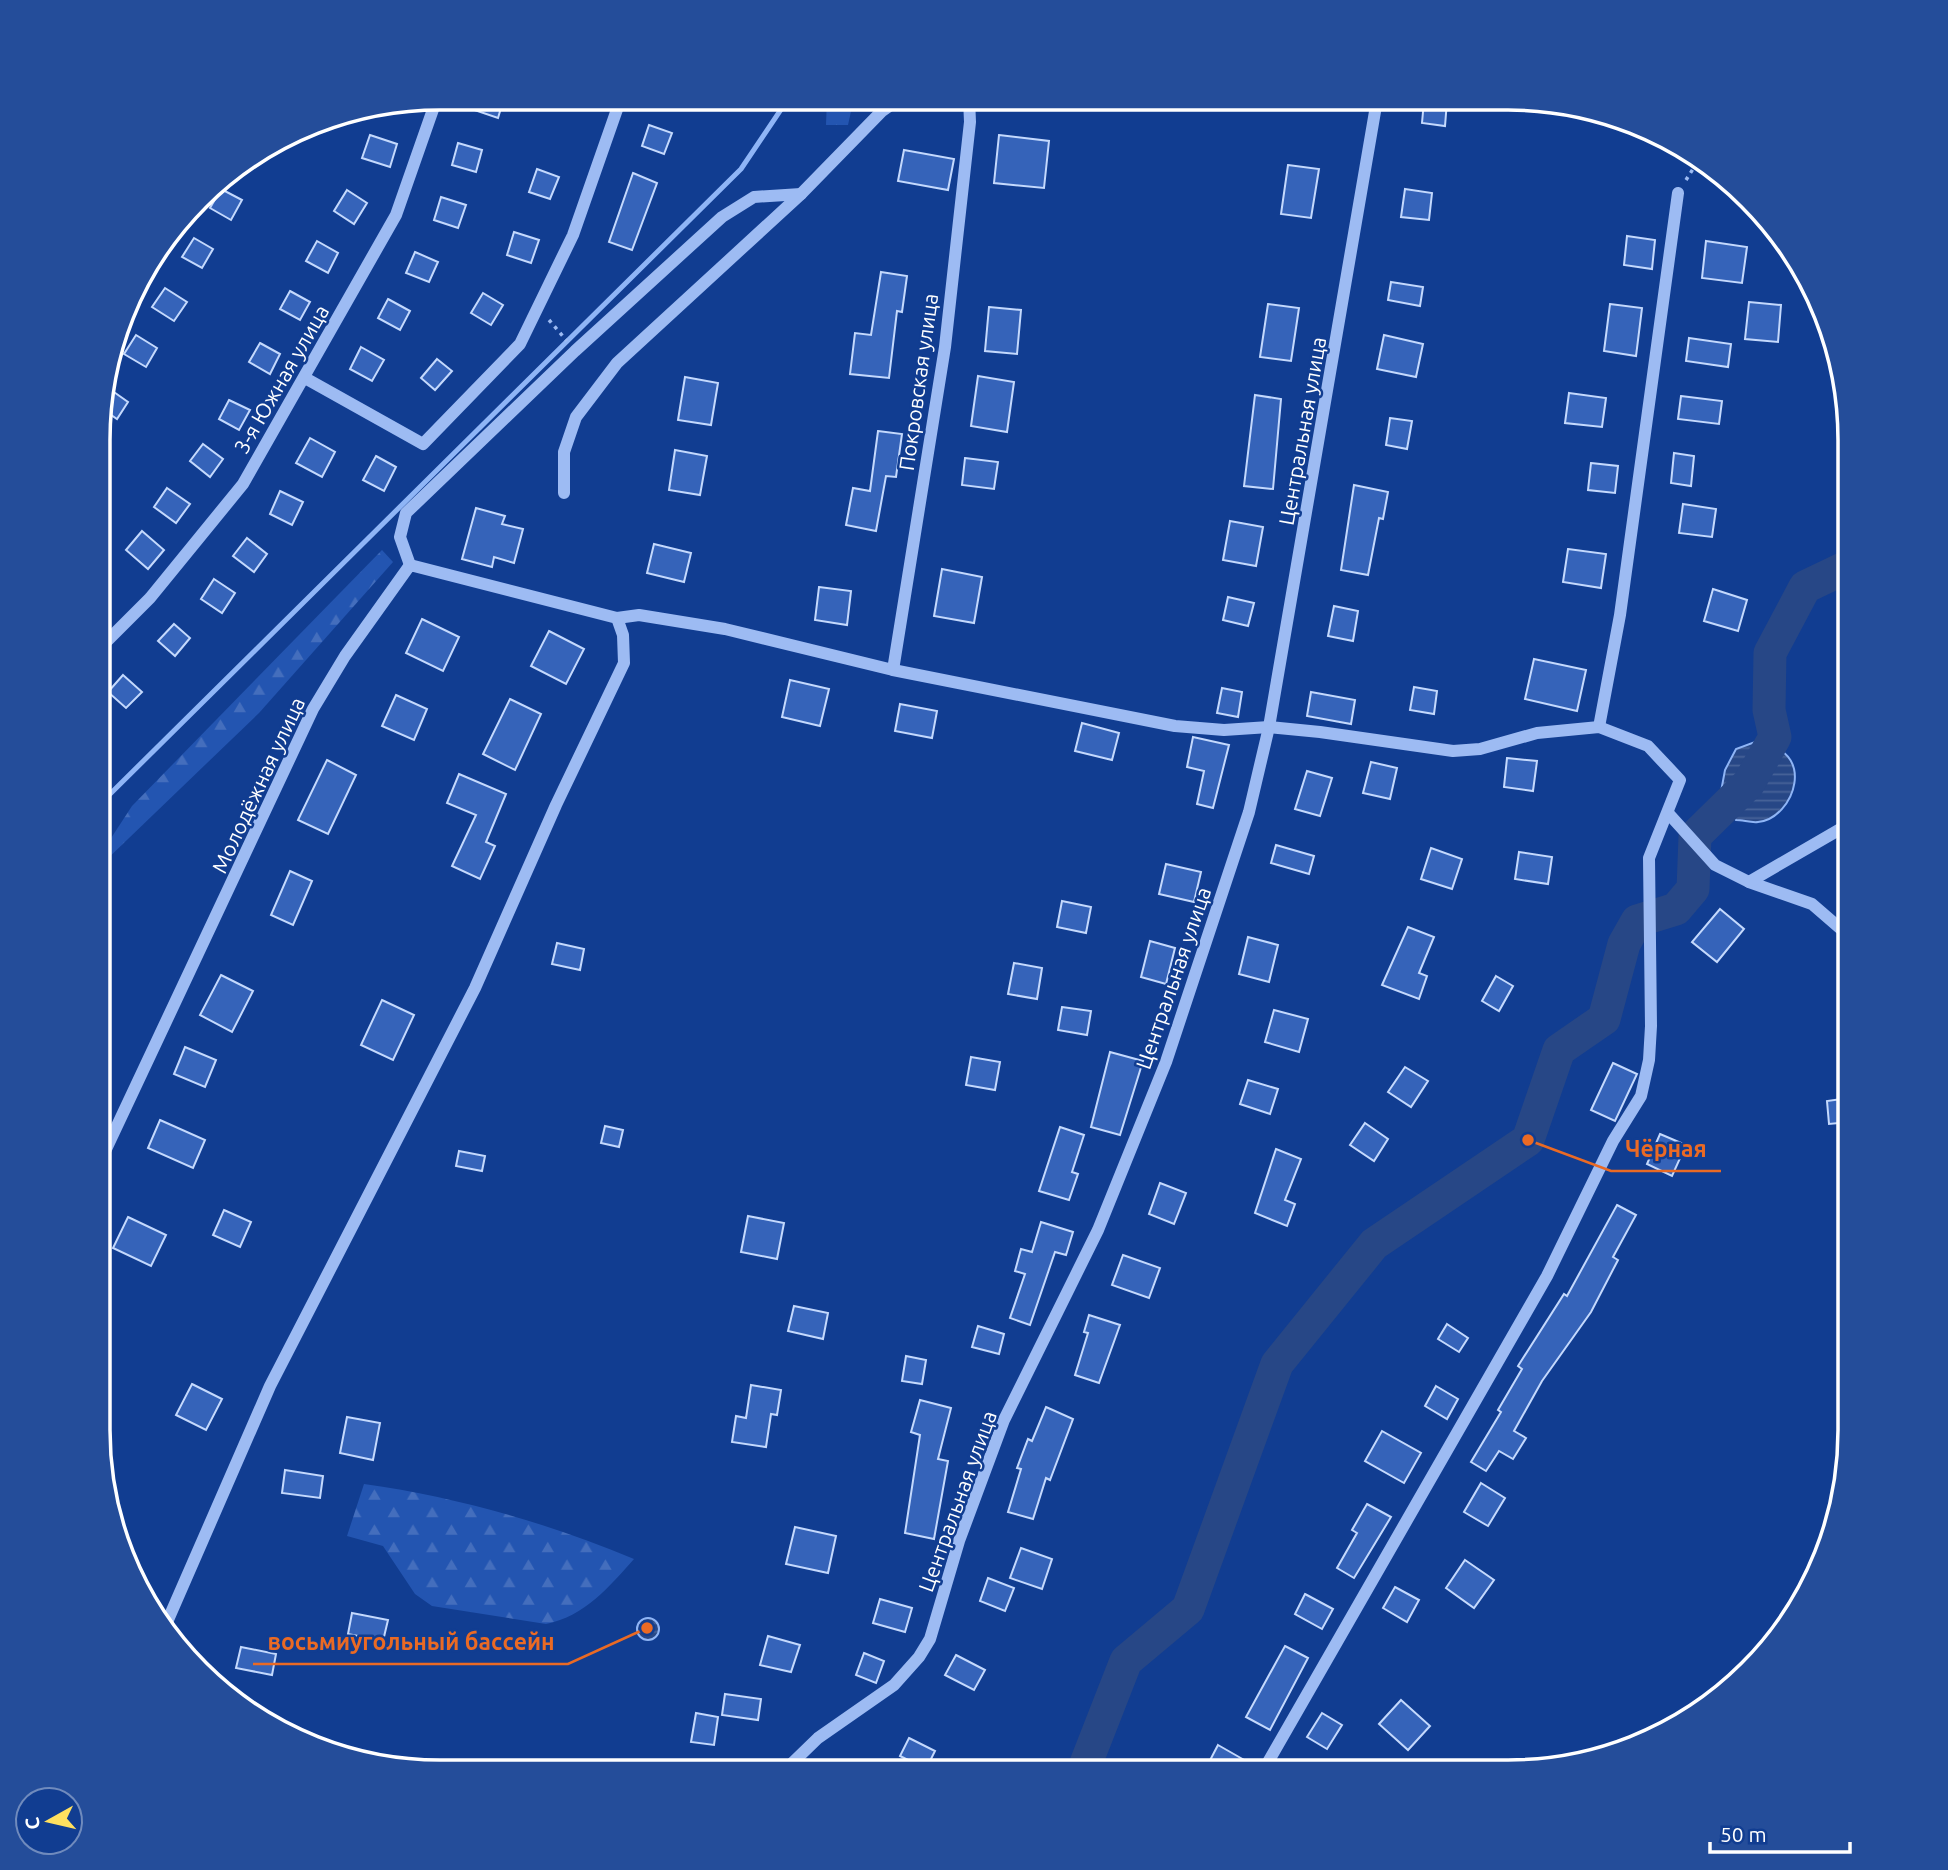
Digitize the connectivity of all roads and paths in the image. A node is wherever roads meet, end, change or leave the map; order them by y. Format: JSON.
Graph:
{"nodes":[{"id":1,"x":433,"y":110,"type":"edge"},
{"id":2,"x":617,"y":110,"type":"edge"},
{"id":3,"x":883,"y":110,"type":"edge"},
{"id":4,"x":969,"y":110,"type":"edge"},
{"id":5,"x":1375,"y":110,"type":"edge"},
{"id":6,"x":1694,"y":168,"type":"edge"},
{"id":7,"x":1678,"y":193,"type":"joint"},
{"id":8,"x":801,"y":194,"type":"junction"},
{"id":9,"x":539,"y":308,"type":"junction"},
{"id":10,"x":575,"y":351,"type":"junction"},
{"id":11,"x":304,"y":378,"type":"junction"},
{"id":12,"x":564,"y":493,"type":"dead end"},
{"id":13,"x":410,"y":565,"type":"junction"},
{"id":14,"x":617,"y":618,"type":"junction"},
{"id":15,"x":110,"y":638,"type":"edge"},
{"id":16,"x":892,"y":670,"type":"junction"},
{"id":17,"x":1269,"y":727,"type":"junction"},
{"id":18,"x":1599,"y":727,"type":"junction"},
{"id":19,"x":1668,"y":813,"type":"junction"},
{"id":20,"x":1838,"y":830,"type":"edge"},
{"id":21,"x":1749,"y":882,"type":"junction"},
{"id":22,"x":1838,"y":926,"type":"edge"},
{"id":23,"x":110,"y":1141,"type":"edge"},
{"id":24,"x":169,"y":1618,"type":"edge"},
{"id":25,"x":796,"y":1760,"type":"edge"},
{"id":26,"x":1269,"y":1760,"type":"edge"}],
"edges":[{"from":1,"to":11,"type":"street","name":"3-я Южная улица"},
{"from":2,"to":9,"type":"street"},
{"from":3,"to":8,"type":"street"},
{"from":4,"to":16,"type":"street","name":"Покровская улица"},
{"from":5,"to":17,"type":"street","name":"Центральная улица"},
{"from":6,"to":7,"type":"path"},
{"from":7,"to":18,"type":"street"},
{"from":8,"to":10,"type":"street"},
{"from":8,"to":12,"type":"street"},
{"from":9,"to":10,"type":"path"},
{"from":9,"to":11,"type":"street"},
{"from":10,"to":13,"type":"street"},
{"from":11,"to":15,"type":"street","name":"3-я Южная улица"},
{"from":13,"to":14,"type":"street"},
{"from":13,"to":23,"type":"street","name":"Молодёжная улица"},
{"from":14,"to":16,"type":"street"},
{"from":14,"to":24,"type":"street"},
{"from":16,"to":17,"type":"street"},
{"from":17,"to":18,"type":"street"},
{"from":17,"to":25,"type":"street","name":"Центральная улица"},
{"from":18,"to":19,"type":"street"},
{"from":19,"to":21,"type":"street"},
{"from":19,"to":26,"type":"street"},
{"from":20,"to":21,"type":"street"},
{"from":21,"to":22,"type":"street"}]}
